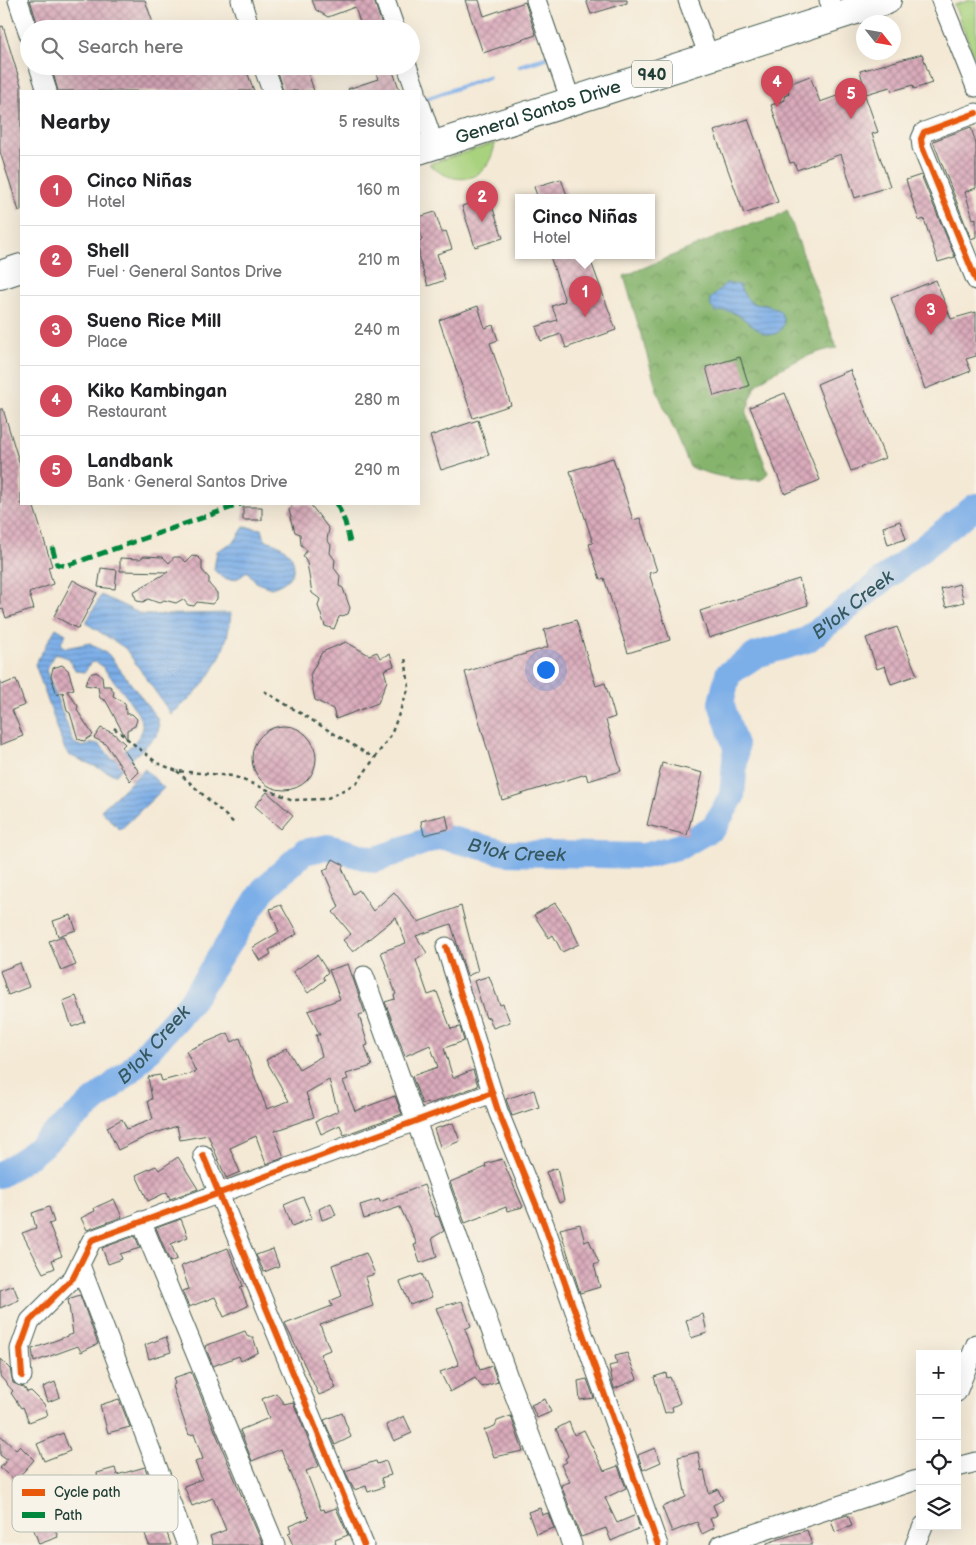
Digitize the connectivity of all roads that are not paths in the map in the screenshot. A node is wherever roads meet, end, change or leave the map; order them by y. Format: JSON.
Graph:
{"nodes":[{"id":1,"x":18,"y":0,"type":"edge"},
{"id":2,"x":241,"y":0,"type":"edge"},
{"id":3,"x":385,"y":0,"type":"edge"},
{"id":4,"x":536,"y":0,"type":"edge"},
{"id":5,"x":688,"y":0,"type":"edge"},
{"id":6,"x":887,"y":0,"type":"edge"},
{"id":7,"x":941,"y":0,"type":"edge"},
{"id":8,"x":831,"y":1,"type":"edge"},
{"id":9,"x":24,"y":20,"type":"edge"},
{"id":10,"x":247,"y":20,"type":"edge"},
{"id":11,"x":392,"y":20,"type":"edge"},
{"id":12,"x":704,"y":43,"type":"junction"},
{"id":13,"x":42,"y":75,"type":"edge"},
{"id":14,"x":266,"y":75,"type":"edge"},
{"id":15,"x":410,"y":75,"type":"edge"},
{"id":16,"x":566,"y":87,"type":"junction"},
{"id":17,"x":976,"y":87,"type":"edge"},
{"id":18,"x":47,"y":90,"type":"edge"},
{"id":19,"x":272,"y":90,"type":"edge"},
{"id":20,"x":416,"y":90,"type":"edge"},
{"id":21,"x":420,"y":113,"type":"edge"},
{"id":22,"x":976,"y":113,"type":"edge"},
{"id":23,"x":422,"y":138,"type":"edge"},
{"id":24,"x":20,"y":268,"type":"edge"},
{"id":25,"x":0,"y":275,"type":"edge"},
{"id":26,"x":976,"y":280,"type":"edge"},
{"id":27,"x":20,"y":282,"type":"edge"},
{"id":28,"x":0,"y":289,"type":"edge"},
{"id":29,"x":446,"y":947,"type":"dead end"},
{"id":30,"x":364,"y":976,"type":"dead end"},
{"id":31,"x":492,"y":1093,"type":"junction"},
{"id":32,"x":416,"y":1122,"type":"junction"},
{"id":33,"x":203,"y":1155,"type":"dead end"},
{"id":34,"x":219,"y":1194,"type":"junction"},
{"id":35,"x":141,"y":1221,"type":"junction"},
{"id":36,"x":80,"y":1265,"type":"junction"},
{"id":37,"x":976,"y":1344,"type":"edge"},
{"id":38,"x":22,"y":1376,"type":"dead end"},
{"id":39,"x":961,"y":1382,"type":"edge"},
{"id":40,"x":976,"y":1462,"type":"edge"},
{"id":41,"x":961,"y":1466,"type":"edge"},
{"id":42,"x":160,"y":1475,"type":"edge"},
{"id":43,"x":916,"y":1480,"type":"edge"},
{"id":44,"x":178,"y":1521,"type":"edge"},
{"id":45,"x":921,"y":1530,"type":"edge"},
{"id":46,"x":187,"y":1545,"type":"edge"},
{"id":47,"x":275,"y":1545,"type":"edge"},
{"id":48,"x":364,"y":1545,"type":"edge"},
{"id":49,"x":572,"y":1545,"type":"edge"},
{"id":50,"x":658,"y":1545,"type":"edge"},
{"id":51,"x":720,"y":1545,"type":"edge"},
{"id":52,"x":915,"y":1545,"type":"edge"}],
"edges":[{"from":1,"to":9,"type":"street"},
{"from":2,"to":10,"type":"street"},
{"from":3,"to":11,"type":"street"},
{"from":4,"to":16,"type":"street"},
{"from":5,"to":12,"type":"street"},
{"from":6,"to":23,"type":"highway","name":"General Santos Drive","number":"940"},
{"from":7,"to":17,"type":"street"},
{"from":8,"to":12,"type":"highway","name":"General Santos Drive","number":"940"},
{"from":12,"to":16,"type":"highway","name":"General Santos Drive","number":"940"},
{"from":13,"to":18,"type":"street"},
{"from":14,"to":19,"type":"street"},
{"from":15,"to":20,"type":"street"},
{"from":16,"to":23,"type":"highway","name":"General Santos Drive","number":"940"},
{"from":21,"to":23,"type":"street"},
{"from":22,"to":26,"type":"street"},
{"from":24,"to":25,"type":"highway"},
{"from":27,"to":28,"type":"highway"},
{"from":29,"to":31,"type":"street"},
{"from":30,"to":32,"type":"street"},
{"from":31,"to":32,"type":"street"},
{"from":31,"to":50,"type":"street"},
{"from":32,"to":34,"type":"street"},
{"from":32,"to":49,"type":"street"},
{"from":33,"to":34,"type":"street"},
{"from":34,"to":35,"type":"street"},
{"from":34,"to":48,"type":"street"},
{"from":35,"to":36,"type":"street"},
{"from":35,"to":47,"type":"street"},
{"from":36,"to":38,"type":"street"},
{"from":36,"to":42,"type":"street"},
{"from":37,"to":39,"type":"street"},
{"from":40,"to":41,"type":"street"},
{"from":43,"to":51,"type":"street"},
{"from":44,"to":46,"type":"street"},
{"from":45,"to":52,"type":"street"}]}
